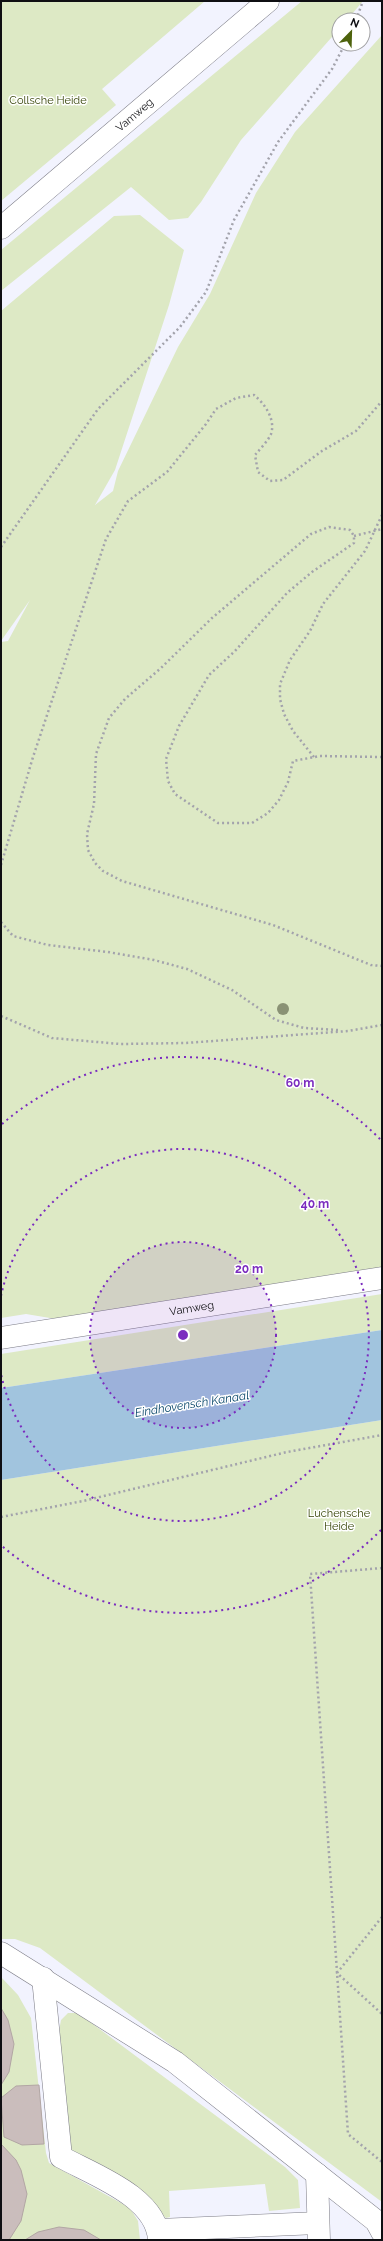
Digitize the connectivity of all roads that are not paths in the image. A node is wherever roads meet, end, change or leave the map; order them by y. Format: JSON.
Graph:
{"nodes":[{"id":1,"x":268,"y":1,"type":"edge"},
{"id":2,"x":1,"y":228,"type":"edge"},
{"id":3,"x":382,"y":1278,"type":"edge"},
{"id":4,"x":1,"y":1338,"type":"edge"},
{"id":5,"x":1,"y":1953,"type":"edge"},
{"id":6,"x":43,"y":1978,"type":"junction"},
{"id":7,"x":317,"y":2174,"type":"junction"},
{"id":8,"x":318,"y":2231,"type":"edge"},
{"id":9,"x":382,"y":2232,"type":"edge"},
{"id":10,"x":159,"y":2235,"type":"edge"}],
"edges":[{"from":1,"to":2,"type":"street","name":"Vamweg"},
{"from":3,"to":4,"type":"street","name":"Vamweg"},
{"from":5,"to":6,"type":"street"},
{"from":6,"to":7,"type":"street"},
{"from":6,"to":10,"type":"street"},
{"from":7,"to":8,"type":"street"},
{"from":7,"to":9,"type":"street"},
{"from":8,"to":10,"type":"street"}]}
